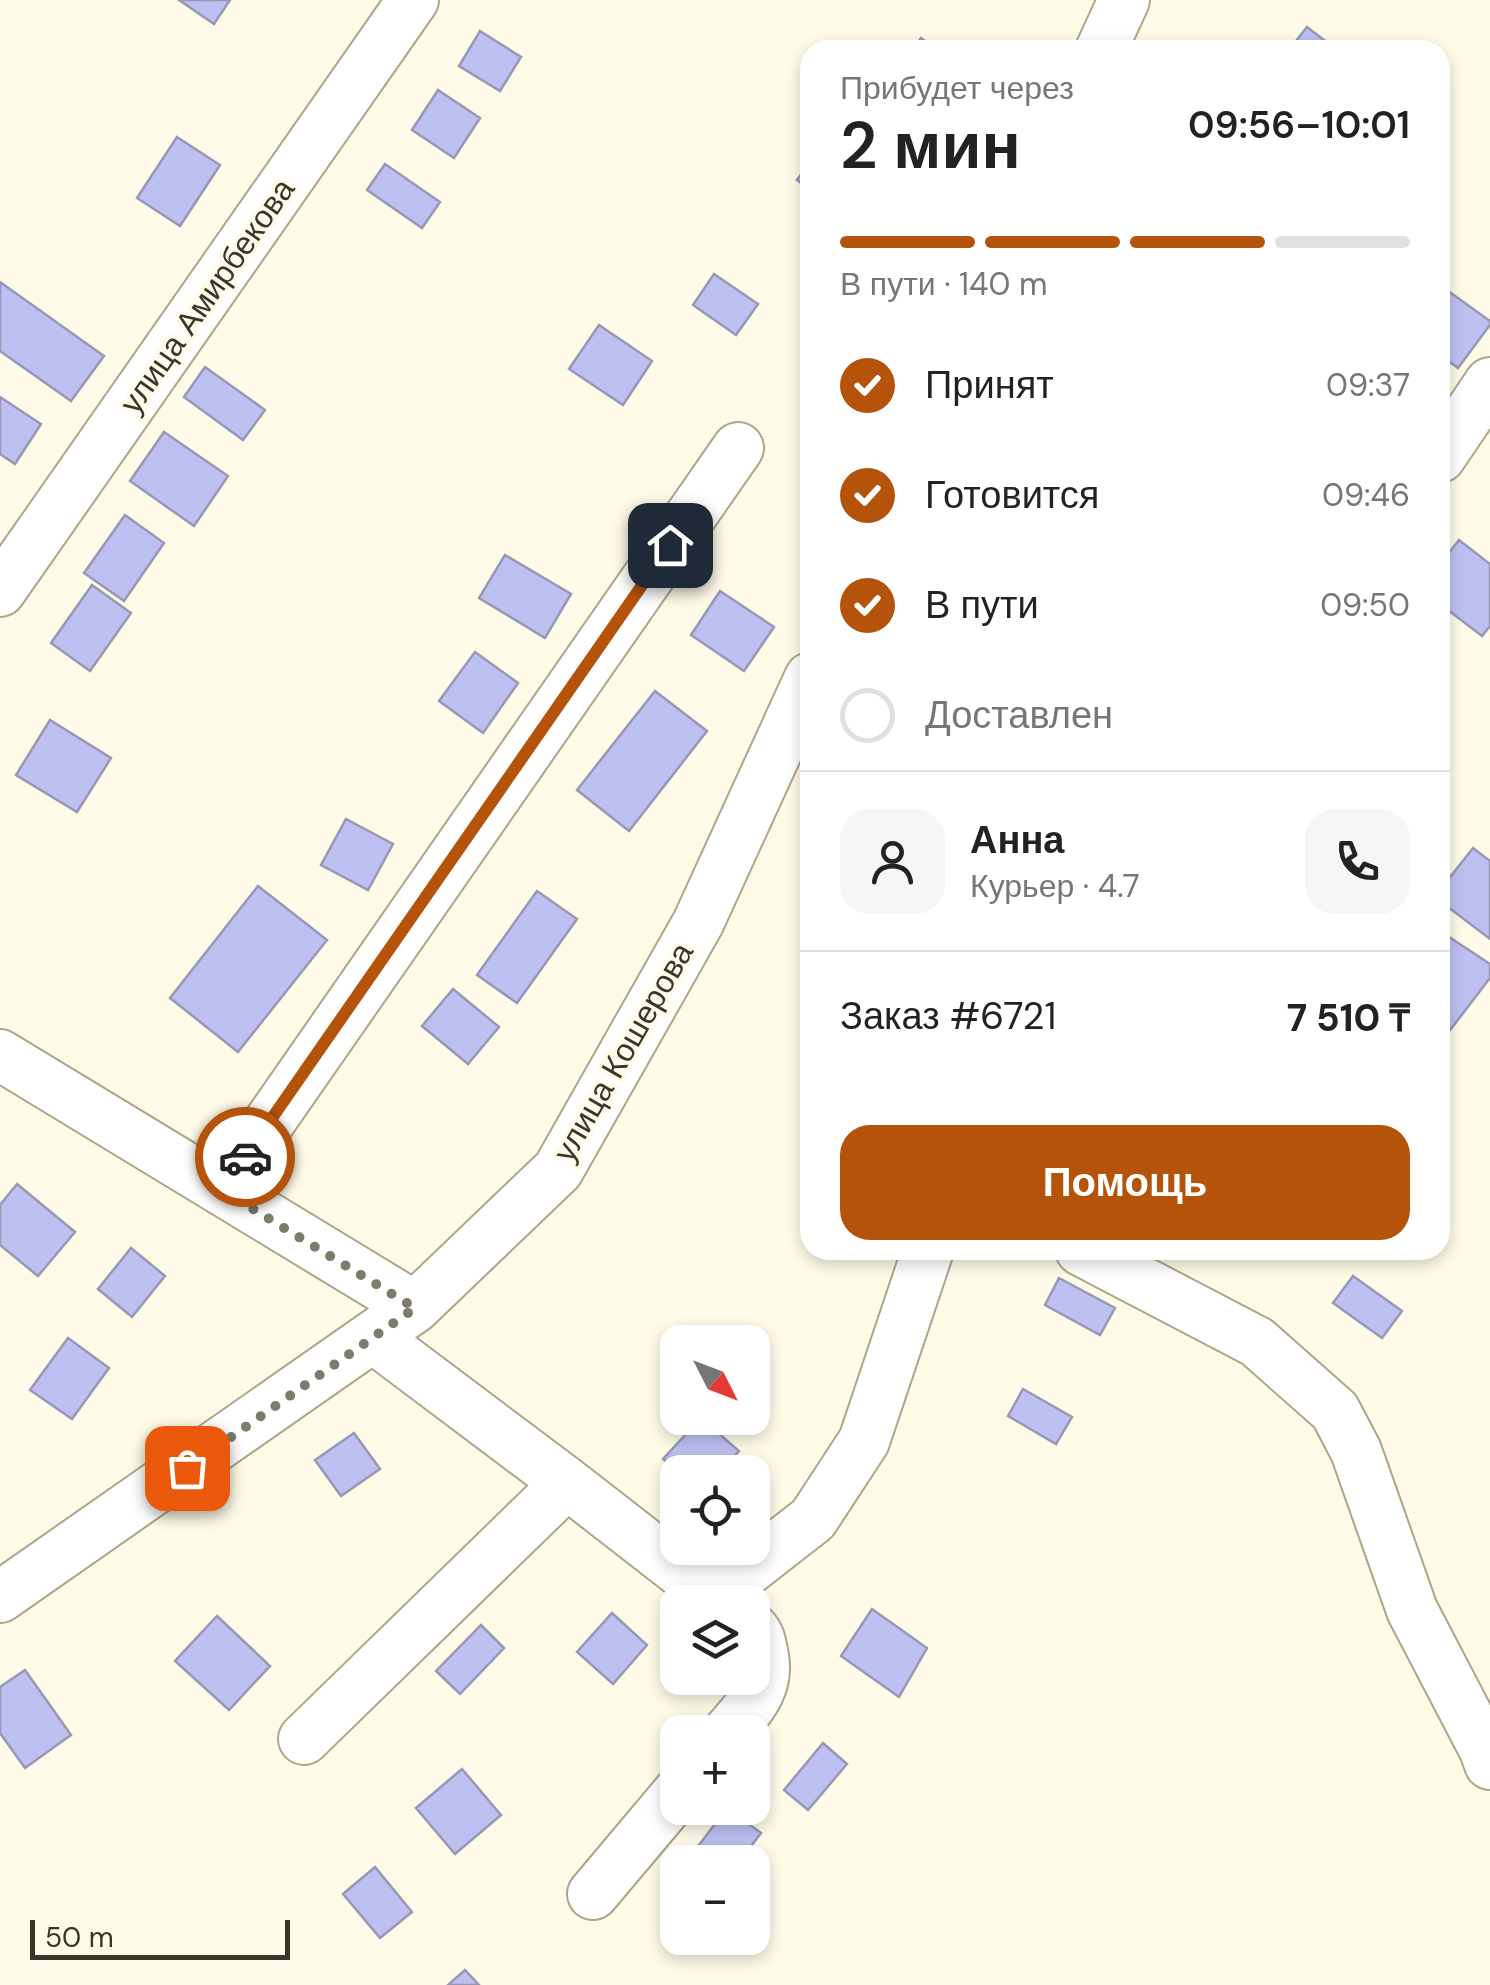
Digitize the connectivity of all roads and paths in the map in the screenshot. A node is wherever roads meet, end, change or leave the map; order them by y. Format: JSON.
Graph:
{"nodes":[{"id":1,"x":413,"y":0,"type":"edge"},
{"id":2,"x":1124,"y":0,"type":"edge"},
{"id":3,"x":1106,"y":40,"type":"edge"},
{"id":4,"x":1490,"y":383,"type":"edge"},
{"id":5,"x":1450,"y":442,"type":"edge"},
{"id":6,"x":738,"y":448,"type":"dead end"},
{"id":7,"x":0,"y":592,"type":"edge"},
{"id":8,"x":800,"y":700,"type":"edge"},
{"id":9,"x":0,"y":1054,"type":"edge"},
{"id":10,"x":222,"y":1190,"type":"junction"},
{"id":11,"x":925,"y":1260,"type":"edge"},
{"id":12,"x":1100,"y":1260,"type":"edge"},
{"id":13,"x":415,"y":1308,"type":"junction"},
{"id":14,"x":374,"y":1338,"type":"junction"},
{"id":15,"x":567,"y":1483,"type":"junction"},
{"id":16,"x":698,"y":1585,"type":"edge"},
{"id":17,"x":735,"y":1585,"type":"edge"},
{"id":18,"x":0,"y":1598,"type":"edge"},
{"id":19,"x":759,"y":1695,"type":"edge"},
{"id":20,"x":742,"y":1715,"type":"edge"},
{"id":21,"x":304,"y":1738,"type":"dead end"},
{"id":22,"x":1490,"y":1764,"type":"edge"},
{"id":23,"x":660,"y":1814,"type":"edge"},
{"id":24,"x":593,"y":1894,"type":"dead end"}],
"edges":[{"from":1,"to":7,"type":"street","name":"улица Амирбекова"},
{"from":2,"to":3,"type":"street"},
{"from":4,"to":5,"type":"street"},
{"from":6,"to":10,"type":"street"},
{"from":8,"to":13,"type":"street","name":"улица Кошерова"},
{"from":9,"to":10,"type":"street"},
{"from":10,"to":13,"type":"street"},
{"from":11,"to":17,"type":"street"},
{"from":12,"to":22,"type":"street"},
{"from":13,"to":14,"type":"street","name":"улица Кошерова"},
{"from":14,"to":15,"type":"street"},
{"from":14,"to":18,"type":"street","name":"улица Кошерова"},
{"from":15,"to":16,"type":"street"},
{"from":15,"to":21,"type":"street"},
{"from":19,"to":20,"type":"street"},
{"from":23,"to":24,"type":"street"}]}
